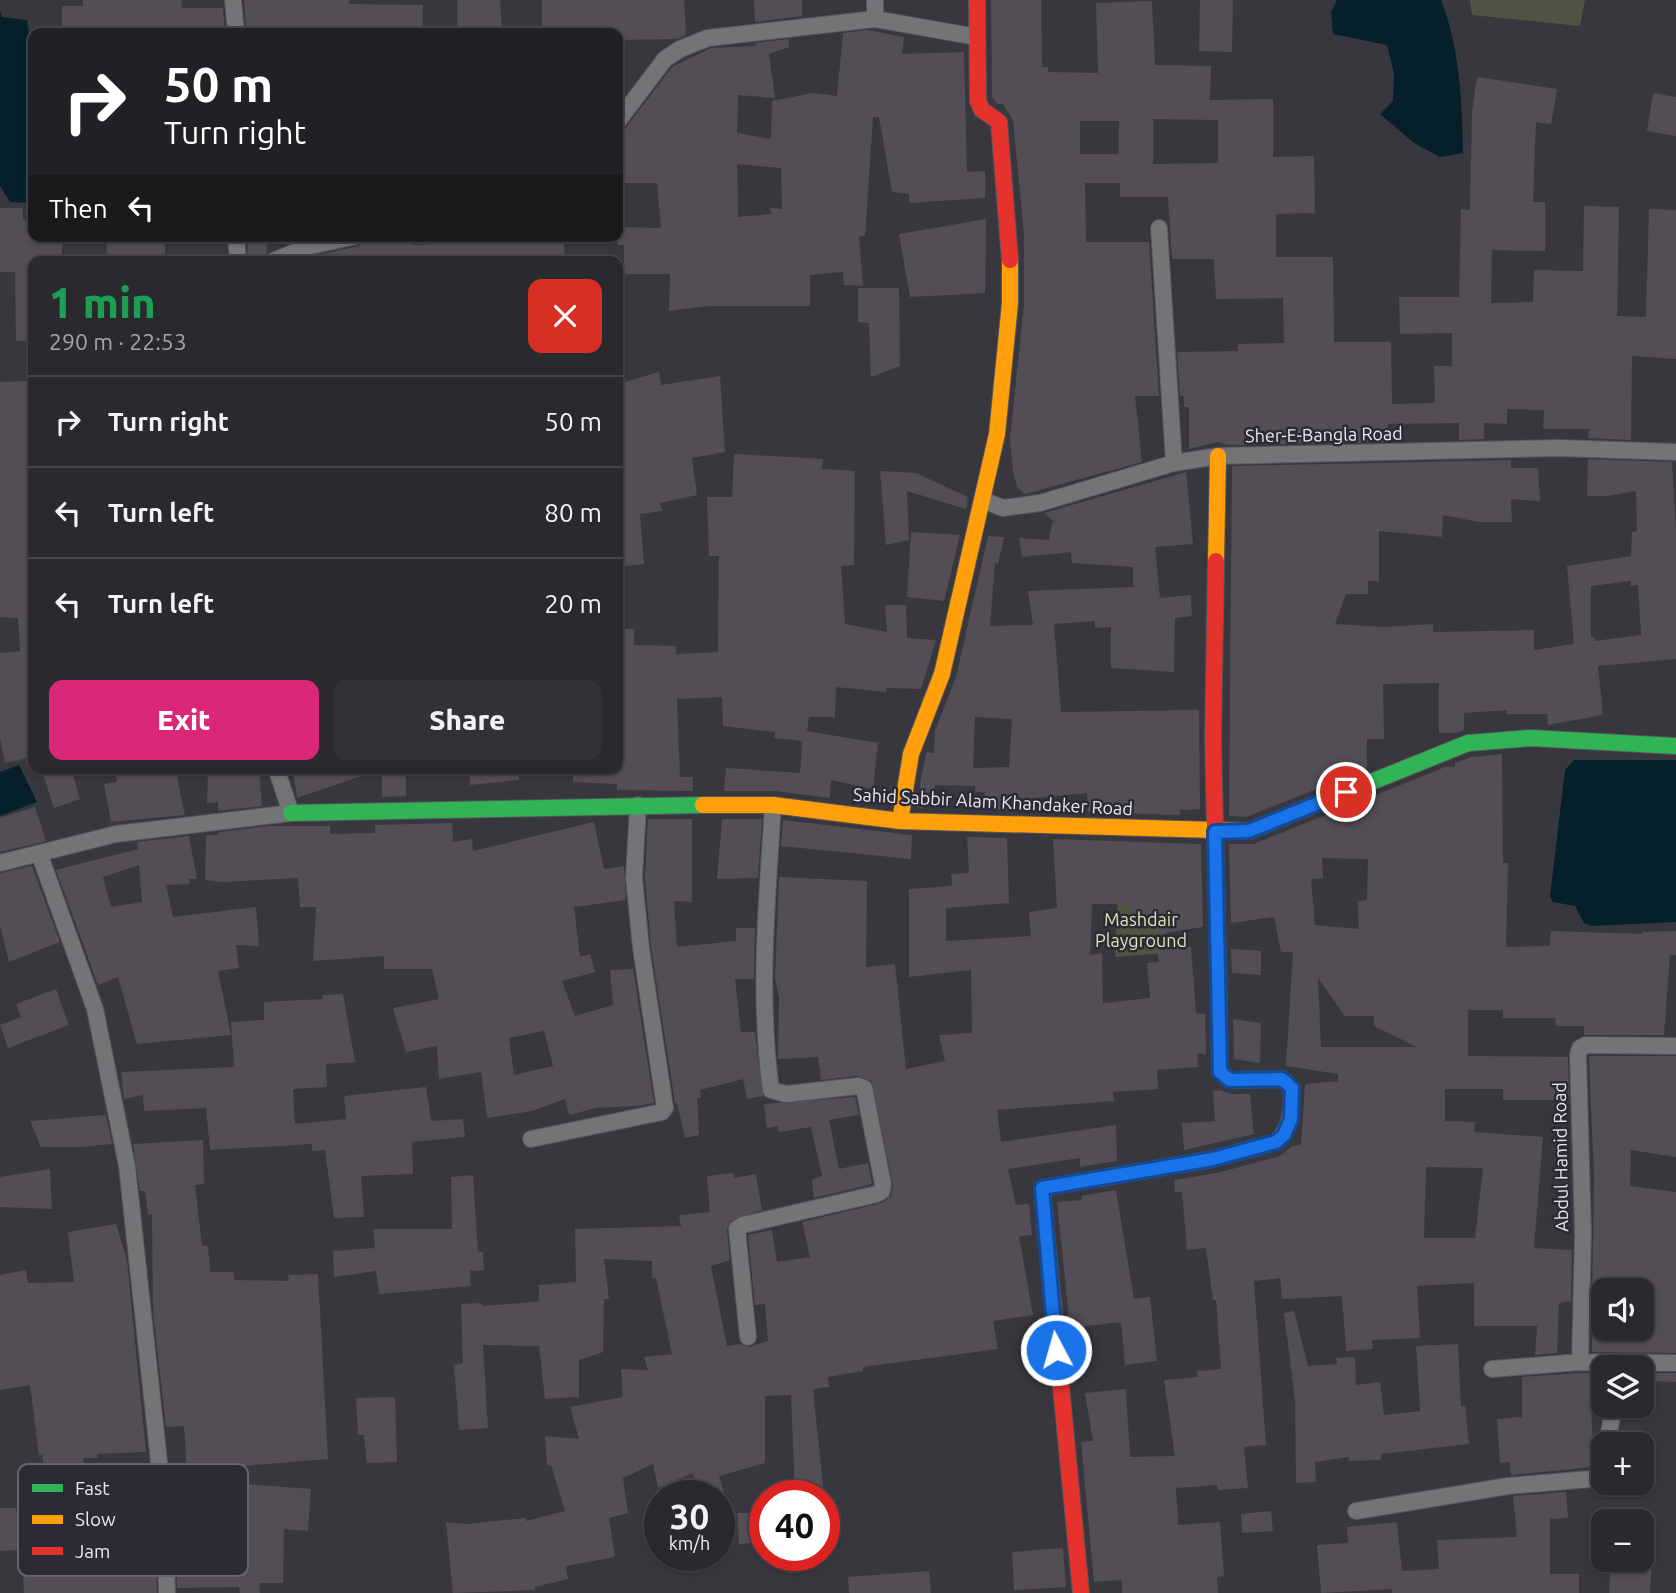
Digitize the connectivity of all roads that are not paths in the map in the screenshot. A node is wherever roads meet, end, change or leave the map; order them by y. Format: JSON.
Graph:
{"nodes":[{"id":1,"x":233,"y":0,"type":"edge"},
{"id":2,"x":875,"y":0,"type":"edge"},
{"id":3,"x":976,"y":0,"type":"edge"},
{"id":4,"x":875,"y":19,"type":"junction"},
{"id":5,"x":236,"y":28,"type":"edge"},
{"id":6,"x":977,"y":37,"type":"junction"},
{"id":7,"x":623,"y":114,"type":"edge"},
{"id":8,"x":1159,"y":228,"type":"dead end"},
{"id":9,"x":328,"y":242,"type":"edge"},
{"id":10,"x":285,"y":256,"type":"edge"},
{"id":11,"x":1676,"y":452,"type":"edge"},
{"id":12,"x":1218,"y":456,"type":"junction"},
{"id":13,"x":1174,"y":463,"type":"junction"},
{"id":14,"x":982,"y":500,"type":"junction"},
{"id":15,"x":1676,"y":746,"type":"edge"},
{"id":16,"x":278,"y":774,"type":"edge"},
{"id":17,"x":638,"y":805,"type":"junction"},
{"id":18,"x":773,"y":806,"type":"junction"},
{"id":19,"x":291,"y":813,"type":"junction"},
{"id":20,"x":900,"y":821,"type":"junction"},
{"id":21,"x":1215,"y":832,"type":"junction"},
{"id":22,"x":38,"y":853,"type":"junction"},
{"id":23,"x":0,"y":863,"type":"edge"},
{"id":24,"x":1676,"y":1046,"type":"edge"},
{"id":25,"x":531,"y":1139,"type":"dead end"},
{"id":26,"x":748,"y":1337,"type":"dead end"},
{"id":27,"x":1580,"y":1362,"type":"junction"},
{"id":28,"x":1591,"y":1363,"type":"edge"},
{"id":29,"x":1676,"y":1363,"type":"edge"},
{"id":30,"x":1654,"y":1364,"type":"edge"},
{"id":31,"x":1492,"y":1368,"type":"dead end"},
{"id":32,"x":159,"y":1464,"type":"edge"},
{"id":33,"x":1591,"y":1479,"type":"edge"},
{"id":34,"x":1356,"y":1511,"type":"dead end"},
{"id":35,"x":1081,"y":1593,"type":"edge"}],
"edges":[{"from":1,"to":5,"type":"street"},
{"from":2,"to":4,"type":"street"},
{"from":3,"to":6,"type":"street"},
{"from":4,"to":6,"type":"street"},
{"from":4,"to":7,"type":"street"},
{"from":6,"to":14,"type":"street"},
{"from":8,"to":13,"type":"street"},
{"from":9,"to":10,"type":"street"},
{"from":11,"to":12,"type":"street","name":"Sher-E-Bangla Road"},
{"from":12,"to":13,"type":"street","name":"Sher-E-Bangla Road"},
{"from":12,"to":21,"type":"street"},
{"from":13,"to":14,"type":"street","name":"Sher-E-Bangla Road"},
{"from":14,"to":20,"type":"street"},
{"from":15,"to":21,"type":"street","name":"Sahid Sabbir Alam Khandaker Road"},
{"from":16,"to":19,"type":"street"},
{"from":17,"to":18,"type":"street","name":"Sahid Sabbir Alam Khandaker Road"},
{"from":17,"to":19,"type":"street","name":"Sahid Sabbir Alam Khandaker Road"},
{"from":17,"to":25,"type":"street"},
{"from":18,"to":20,"type":"street","name":"Sahid Sabbir Alam Khandaker Road"},
{"from":18,"to":26,"type":"street"},
{"from":19,"to":22,"type":"street"},
{"from":20,"to":21,"type":"street","name":"Sahid Sabbir Alam Khandaker Road"},
{"from":21,"to":35,"type":"street"},
{"from":22,"to":23,"type":"street"},
{"from":22,"to":32,"type":"street"},
{"from":24,"to":27,"type":"street","name":"Abdul Hamid Road"},
{"from":27,"to":28,"type":"street"},
{"from":27,"to":31,"type":"street"},
{"from":29,"to":30,"type":"street"},
{"from":33,"to":34,"type":"street"}]}
